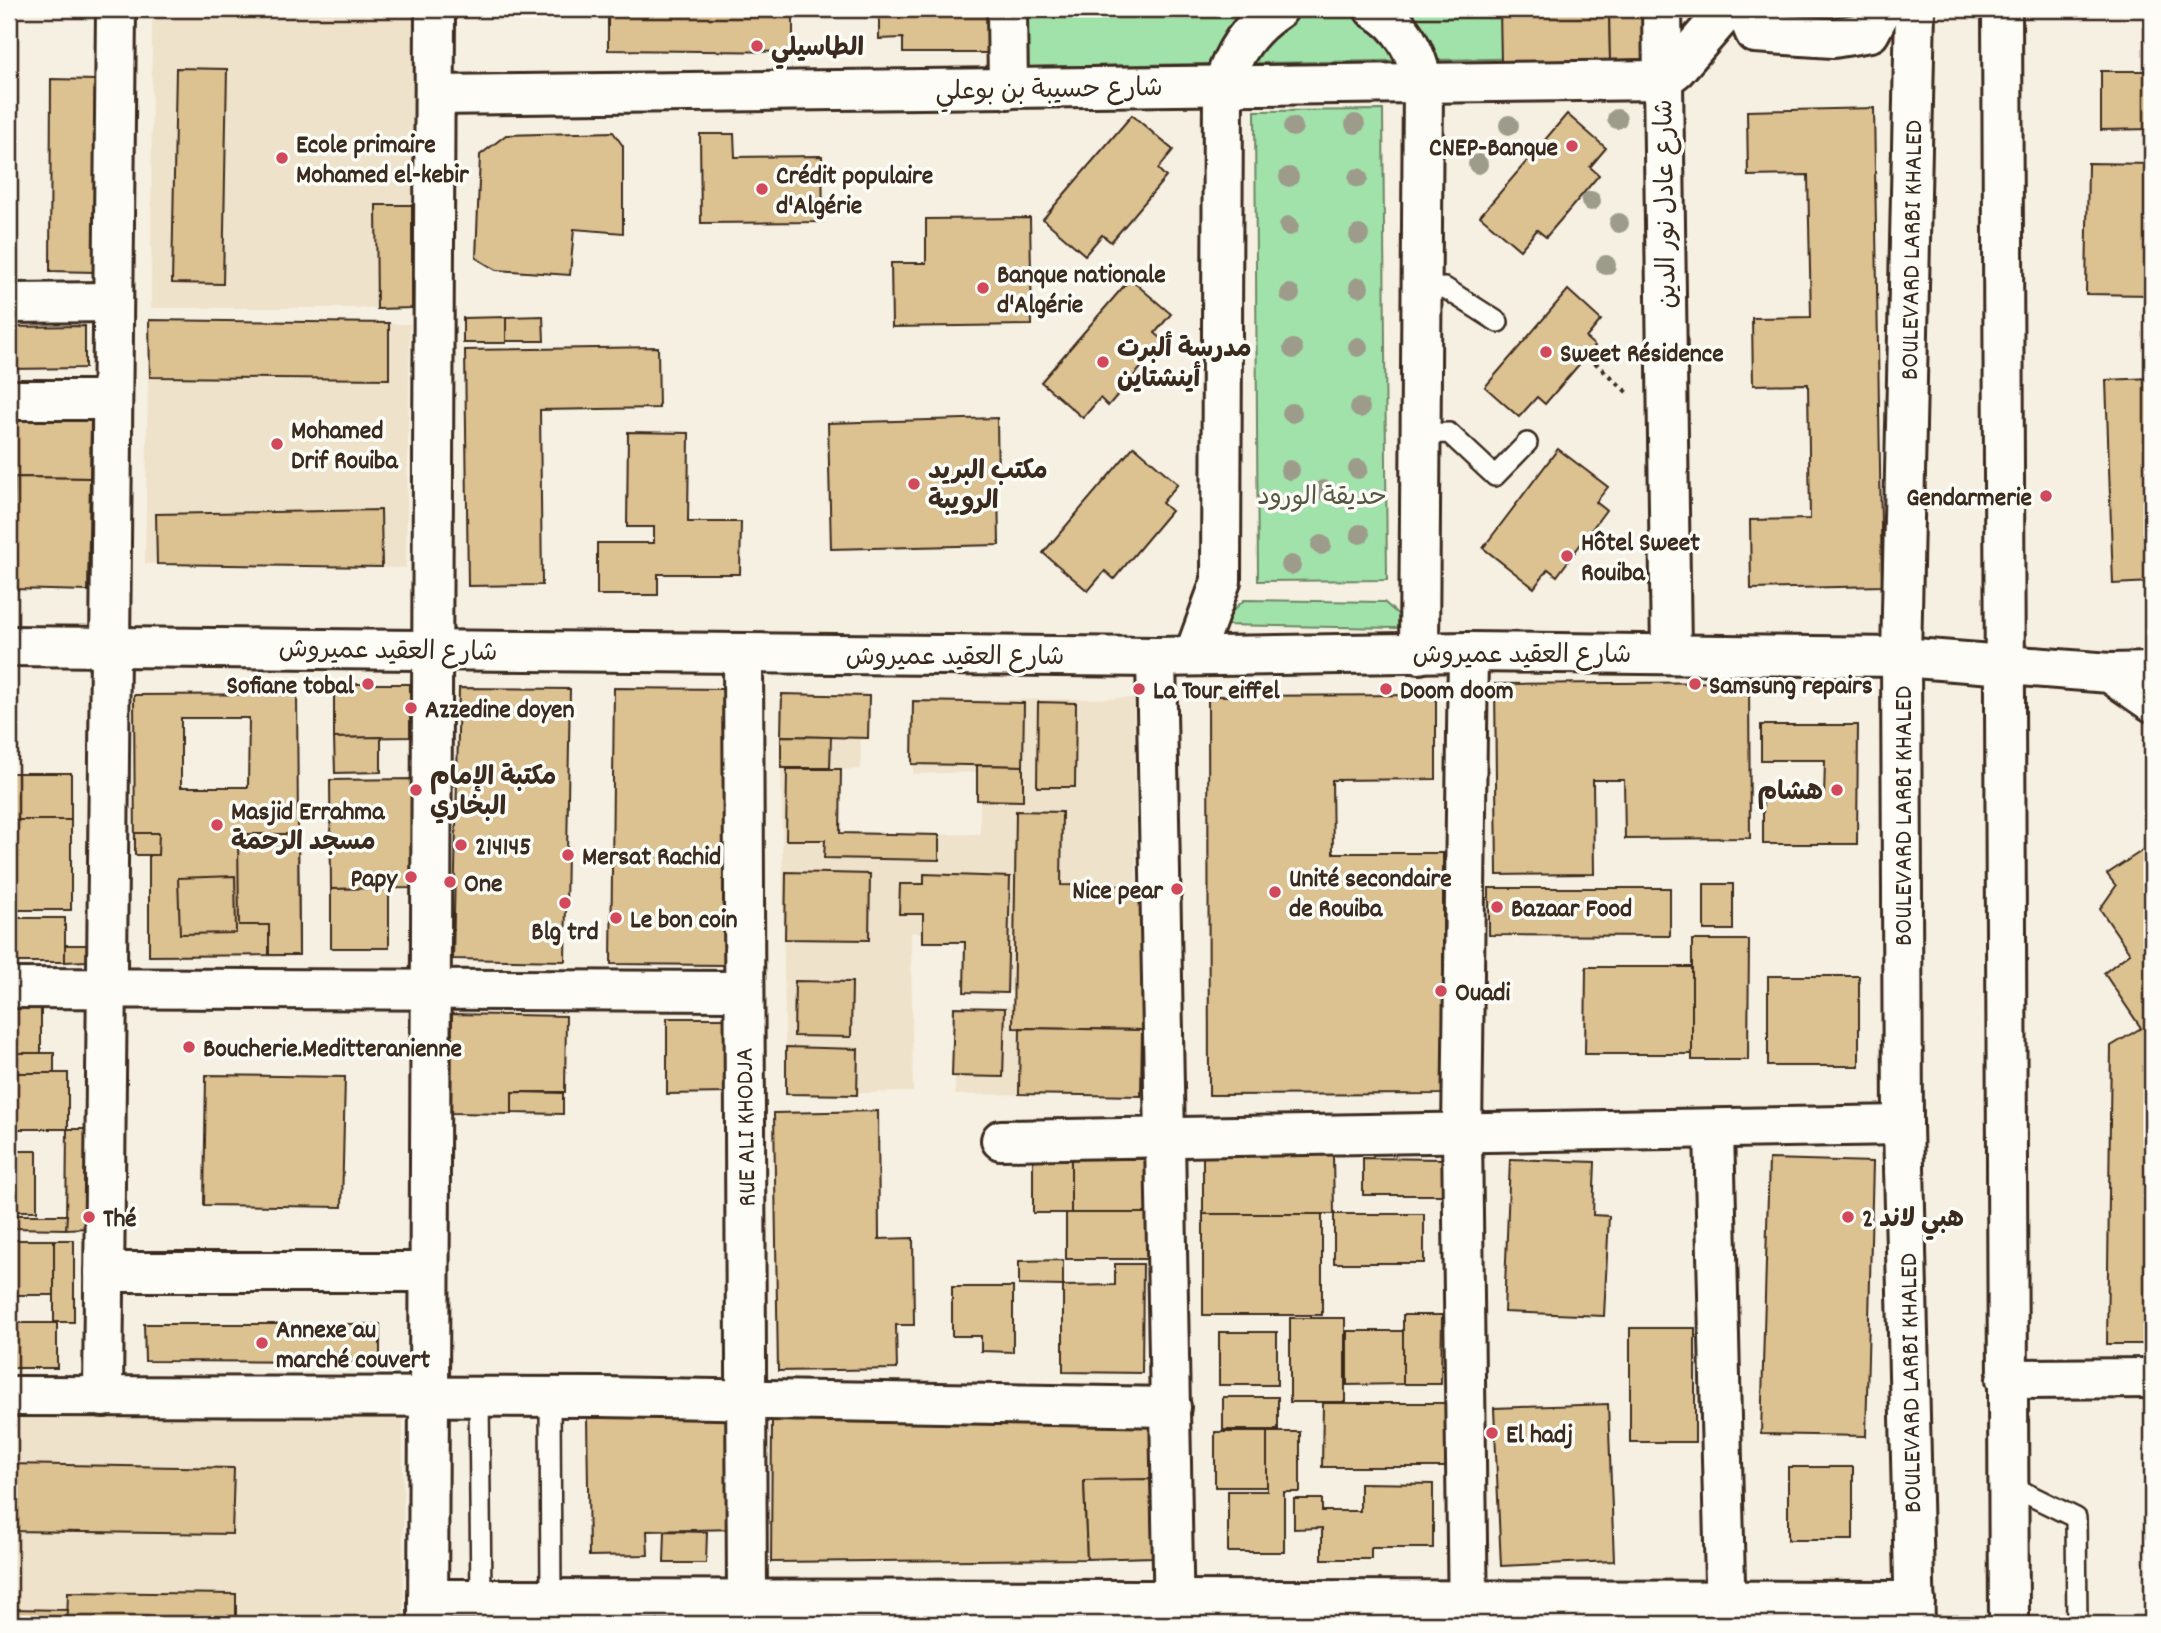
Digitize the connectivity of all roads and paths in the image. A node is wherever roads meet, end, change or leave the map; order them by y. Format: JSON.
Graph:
{"nodes":[{"id":1,"x":116,"y":9,"type":"edge"},
{"id":2,"x":435,"y":9,"type":"edge"},
{"id":3,"x":1007,"y":9,"type":"edge"},
{"id":4,"x":1278,"y":9,"type":"edge"},
{"id":5,"x":1374,"y":9,"type":"edge"},
{"id":6,"x":1662,"y":9,"type":"edge"},
{"id":7,"x":1728,"y":9,"type":"edge"},
{"id":8,"x":1745,"y":9,"type":"edge"},
{"id":9,"x":1882,"y":9,"type":"edge"},
{"id":10,"x":1915,"y":9,"type":"edge"},
{"id":11,"x":2002,"y":9,"type":"edge"},
{"id":12,"x":1662,"y":80,"type":"junction"},
{"id":13,"x":1423,"y":83,"type":"junction"},
{"id":14,"x":1223,"y":86,"type":"junction"},
{"id":15,"x":1008,"y":89,"type":"junction"},
{"id":16,"x":435,"y":95,"type":"junction"},
{"id":17,"x":1421,"y":289,"type":"junction"},
{"id":18,"x":113,"y":302,"type":"junction"},
{"id":19,"x":9,"y":303,"type":"edge"},
{"id":20,"x":1498,"y":322,"type":"dead end"},
{"id":21,"x":1587,"y":355,"type":"dead end"},
{"id":22,"x":9,"y":400,"type":"edge"},
{"id":23,"x":112,"y":400,"type":"junction"},
{"id":24,"x":1667,"y":401,"type":"junction"},
{"id":25,"x":1420,"y":434,"type":"junction"},
{"id":26,"x":1527,"y":443,"type":"dead end"},
{"id":27,"x":9,"y":646,"type":"edge"},
{"id":28,"x":108,"y":646,"type":"junction"},
{"id":29,"x":433,"y":650,"type":"junction"},
{"id":30,"x":1468,"y":652,"type":"junction"},
{"id":31,"x":1671,"y":652,"type":"junction"},
{"id":32,"x":743,"y":654,"type":"junction"},
{"id":33,"x":1419,"y":654,"type":"junction"},
{"id":34,"x":1194,"y":655,"type":"junction"},
{"id":35,"x":1156,"y":657,"type":"junction"},
{"id":36,"x":1901,"y":657,"type":"junction"},
{"id":37,"x":2003,"y":662,"type":"junction"},
{"id":38,"x":2152,"y":672,"type":"edge"},
{"id":39,"x":2110,"y":673,"type":"junction"},
{"id":40,"x":2152,"y":702,"type":"edge"},
{"id":41,"x":107,"y":987,"type":"junction"},
{"id":42,"x":9,"y":988,"type":"edge"},
{"id":43,"x":430,"y":989,"type":"junction"},
{"id":44,"x":742,"y":990,"type":"junction"},
{"id":45,"x":1903,"y":1125,"type":"junction"},
{"id":46,"x":1714,"y":1129,"type":"junction"},
{"id":47,"x":1462,"y":1133,"type":"junction"},
{"id":48,"x":1166,"y":1136,"type":"junction"},
{"id":49,"x":1001,"y":1140,"type":"dead end"},
{"id":50,"x":104,"y":1272,"type":"junction"},
{"id":51,"x":428,"y":1272,"type":"junction"},
{"id":52,"x":2152,"y":1378,"type":"edge"},
{"id":53,"x":2006,"y":1379,"type":"junction"},
{"id":54,"x":9,"y":1396,"type":"edge"},
{"id":55,"x":427,"y":1396,"type":"junction"},
{"id":56,"x":480,"y":1396,"type":"junction"},
{"id":57,"x":103,"y":1397,"type":"junction"},
{"id":58,"x":550,"y":1397,"type":"junction"},
{"id":59,"x":748,"y":1399,"type":"junction"},
{"id":60,"x":1171,"y":1406,"type":"junction"},
{"id":61,"x":2007,"y":1484,"type":"junction"},
{"id":62,"x":481,"y":1600,"type":"junction"},
{"id":63,"x":551,"y":1600,"type":"junction"},
{"id":64,"x":747,"y":1601,"type":"junction"},
{"id":65,"x":1174,"y":1611,"type":"edge"},
{"id":66,"x":428,"y":1612,"type":"edge"},
{"id":67,"x":1726,"y":1612,"type":"edge"},
{"id":68,"x":1468,"y":1613,"type":"edge"},
{"id":69,"x":1915,"y":1613,"type":"edge"},
{"id":70,"x":2009,"y":1624,"type":"edge"},
{"id":71,"x":2077,"y":1624,"type":"edge"}],
"edges":[{"from":1,"to":18,"type":"street"},
{"from":2,"to":16,"type":"street"},
{"from":3,"to":15,"type":"street"},
{"from":4,"to":14,"type":"street"},
{"from":5,"to":13,"type":"street"},
{"from":6,"to":12,"type":"street","name":"شارع عادل نور الدين"},
{"from":7,"to":12,"type":"street"},
{"from":8,"to":9,"type":"street"},
{"from":10,"to":36,"type":"street","name":"BOULEVARD LARBI KHALED"},
{"from":11,"to":37,"type":"street"},
{"from":12,"to":13,"type":"street","name":"شارع حسيبة بن بوعلي"},
{"from":12,"to":24,"type":"street","name":"شارع عادل نور الدين"},
{"from":13,"to":14,"type":"street","name":"شارع حسيبة بن بوعلي"},
{"from":13,"to":17,"type":"street"},
{"from":14,"to":15,"type":"street","name":"شارع حسيبة بن بوعلي"},
{"from":14,"to":34,"type":"street"},
{"from":15,"to":16,"type":"street","name":"شارع حسيبة بن بوعلي"},
{"from":16,"to":29,"type":"street"},
{"from":17,"to":20,"type":"lane"},
{"from":17,"to":25,"type":"street"},
{"from":18,"to":19,"type":"street"},
{"from":18,"to":23,"type":"street"},
{"from":21,"to":24,"type":"path"},
{"from":22,"to":23,"type":"street"},
{"from":23,"to":28,"type":"street"},
{"from":24,"to":31,"type":"street","name":"شارع عادل نور الدين"},
{"from":25,"to":26,"type":"lane"},
{"from":25,"to":33,"type":"street"},
{"from":27,"to":28,"type":"street","name":"شارع العقيد عميروش"},
{"from":28,"to":29,"type":"street","name":"شارع العقيد عميروش"},
{"from":28,"to":41,"type":"street"},
{"from":29,"to":32,"type":"street","name":"شارع العقيد عميروش"},
{"from":29,"to":43,"type":"street"},
{"from":30,"to":31,"type":"street","name":"شارع العقيد عميروش"},
{"from":30,"to":33,"type":"street","name":"شارع العقيد عميروش"},
{"from":30,"to":47,"type":"street"},
{"from":31,"to":36,"type":"street","name":"شارع العقيد عميروش"},
{"from":32,"to":35,"type":"street","name":"شارع العقيد عميروش"},
{"from":32,"to":44,"type":"street","name":"RUE ALI KHODJA"},
{"from":33,"to":34,"type":"street","name":"شارع العقيد عميروش"},
{"from":34,"to":35,"type":"street","name":"شارع العقيد عميروش"},
{"from":35,"to":48,"type":"street"},
{"from":36,"to":37,"type":"street","name":"شارع العقيد عميروش"},
{"from":36,"to":45,"type":"street","name":"BOULEVARD LARBI KHALED"},
{"from":37,"to":39,"type":"street","name":"شارع العقيد عميروش"},
{"from":37,"to":53,"type":"street"},
{"from":38,"to":39,"type":"street","name":"شارع العقيد عميروش"},
{"from":39,"to":40,"type":"street"},
{"from":41,"to":42,"type":"street"},
{"from":41,"to":43,"type":"street"},
{"from":41,"to":50,"type":"street"},
{"from":43,"to":44,"type":"street"},
{"from":43,"to":51,"type":"street"},
{"from":44,"to":59,"type":"street","name":"RUE ALI KHODJA"},
{"from":45,"to":46,"type":"street"},
{"from":45,"to":69,"type":"street","name":"BOULEVARD LARBI KHALED"},
{"from":46,"to":47,"type":"street"},
{"from":46,"to":67,"type":"street"},
{"from":47,"to":48,"type":"street"},
{"from":47,"to":68,"type":"street"},
{"from":48,"to":49,"type":"street"},
{"from":48,"to":60,"type":"street"},
{"from":50,"to":51,"type":"street"},
{"from":50,"to":57,"type":"street"},
{"from":51,"to":55,"type":"street"},
{"from":52,"to":53,"type":"street"},
{"from":53,"to":61,"type":"street"},
{"from":54,"to":57,"type":"street"},
{"from":55,"to":56,"type":"street"},
{"from":55,"to":57,"type":"street"},
{"from":55,"to":66,"type":"street"},
{"from":56,"to":58,"type":"street"},
{"from":56,"to":62,"type":"lane"},
{"from":58,"to":59,"type":"street"},
{"from":58,"to":63,"type":"lane"},
{"from":59,"to":60,"type":"street"},
{"from":59,"to":64,"type":"street","name":"RUE ALI KHODJA"},
{"from":60,"to":65,"type":"street"},
{"from":61,"to":70,"type":"street"},
{"from":61,"to":71,"type":"lane"},
{"from":62,"to":63,"type":"street"},
{"from":62,"to":66,"type":"street"},
{"from":63,"to":64,"type":"street"},
{"from":64,"to":65,"type":"street"},
{"from":65,"to":68,"type":"street"},
{"from":67,"to":68,"type":"street"},
{"from":67,"to":69,"type":"street"}]}
